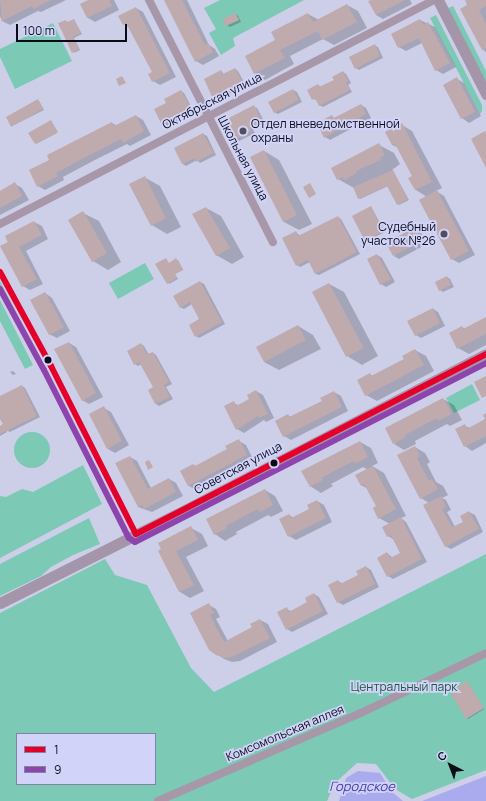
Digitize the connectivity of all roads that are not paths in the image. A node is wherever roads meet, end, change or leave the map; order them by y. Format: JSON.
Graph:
{"nodes":[{"id":1,"x":149,"y":0,"type":"edge"},
{"id":2,"x":434,"y":0,"type":"edge"},
{"id":3,"x":438,"y":0,"type":"edge"},
{"id":4,"x":486,"y":94,"type":"edge"},
{"id":5,"x":208,"y":117,"type":"junction"},
{"id":6,"x":0,"y":224,"type":"edge"},
{"id":7,"x":273,"y":242,"type":"dead end"},
{"id":8,"x":486,"y":354,"type":"edge"},
{"id":9,"x":0,"y":603,"type":"edge"},
{"id":10,"x":486,"y":653,"type":"edge"},
{"id":11,"x":158,"y":801,"type":"edge"}],
"edges":[{"from":1,"to":5,"type":"street","name":"Школьная улица"},
{"from":2,"to":5,"type":"street","name":"Октябрьская улица"},
{"from":3,"to":4,"type":"main road"},
{"from":5,"to":6,"type":"street","name":"Октябрьская улица"},
{"from":5,"to":7,"type":"street","name":"Школьная улица"},
{"from":8,"to":9,"type":"main road","name":"Советская улица"},
{"from":10,"to":11,"type":"street","name":"Комсомольская аллея"}]}
